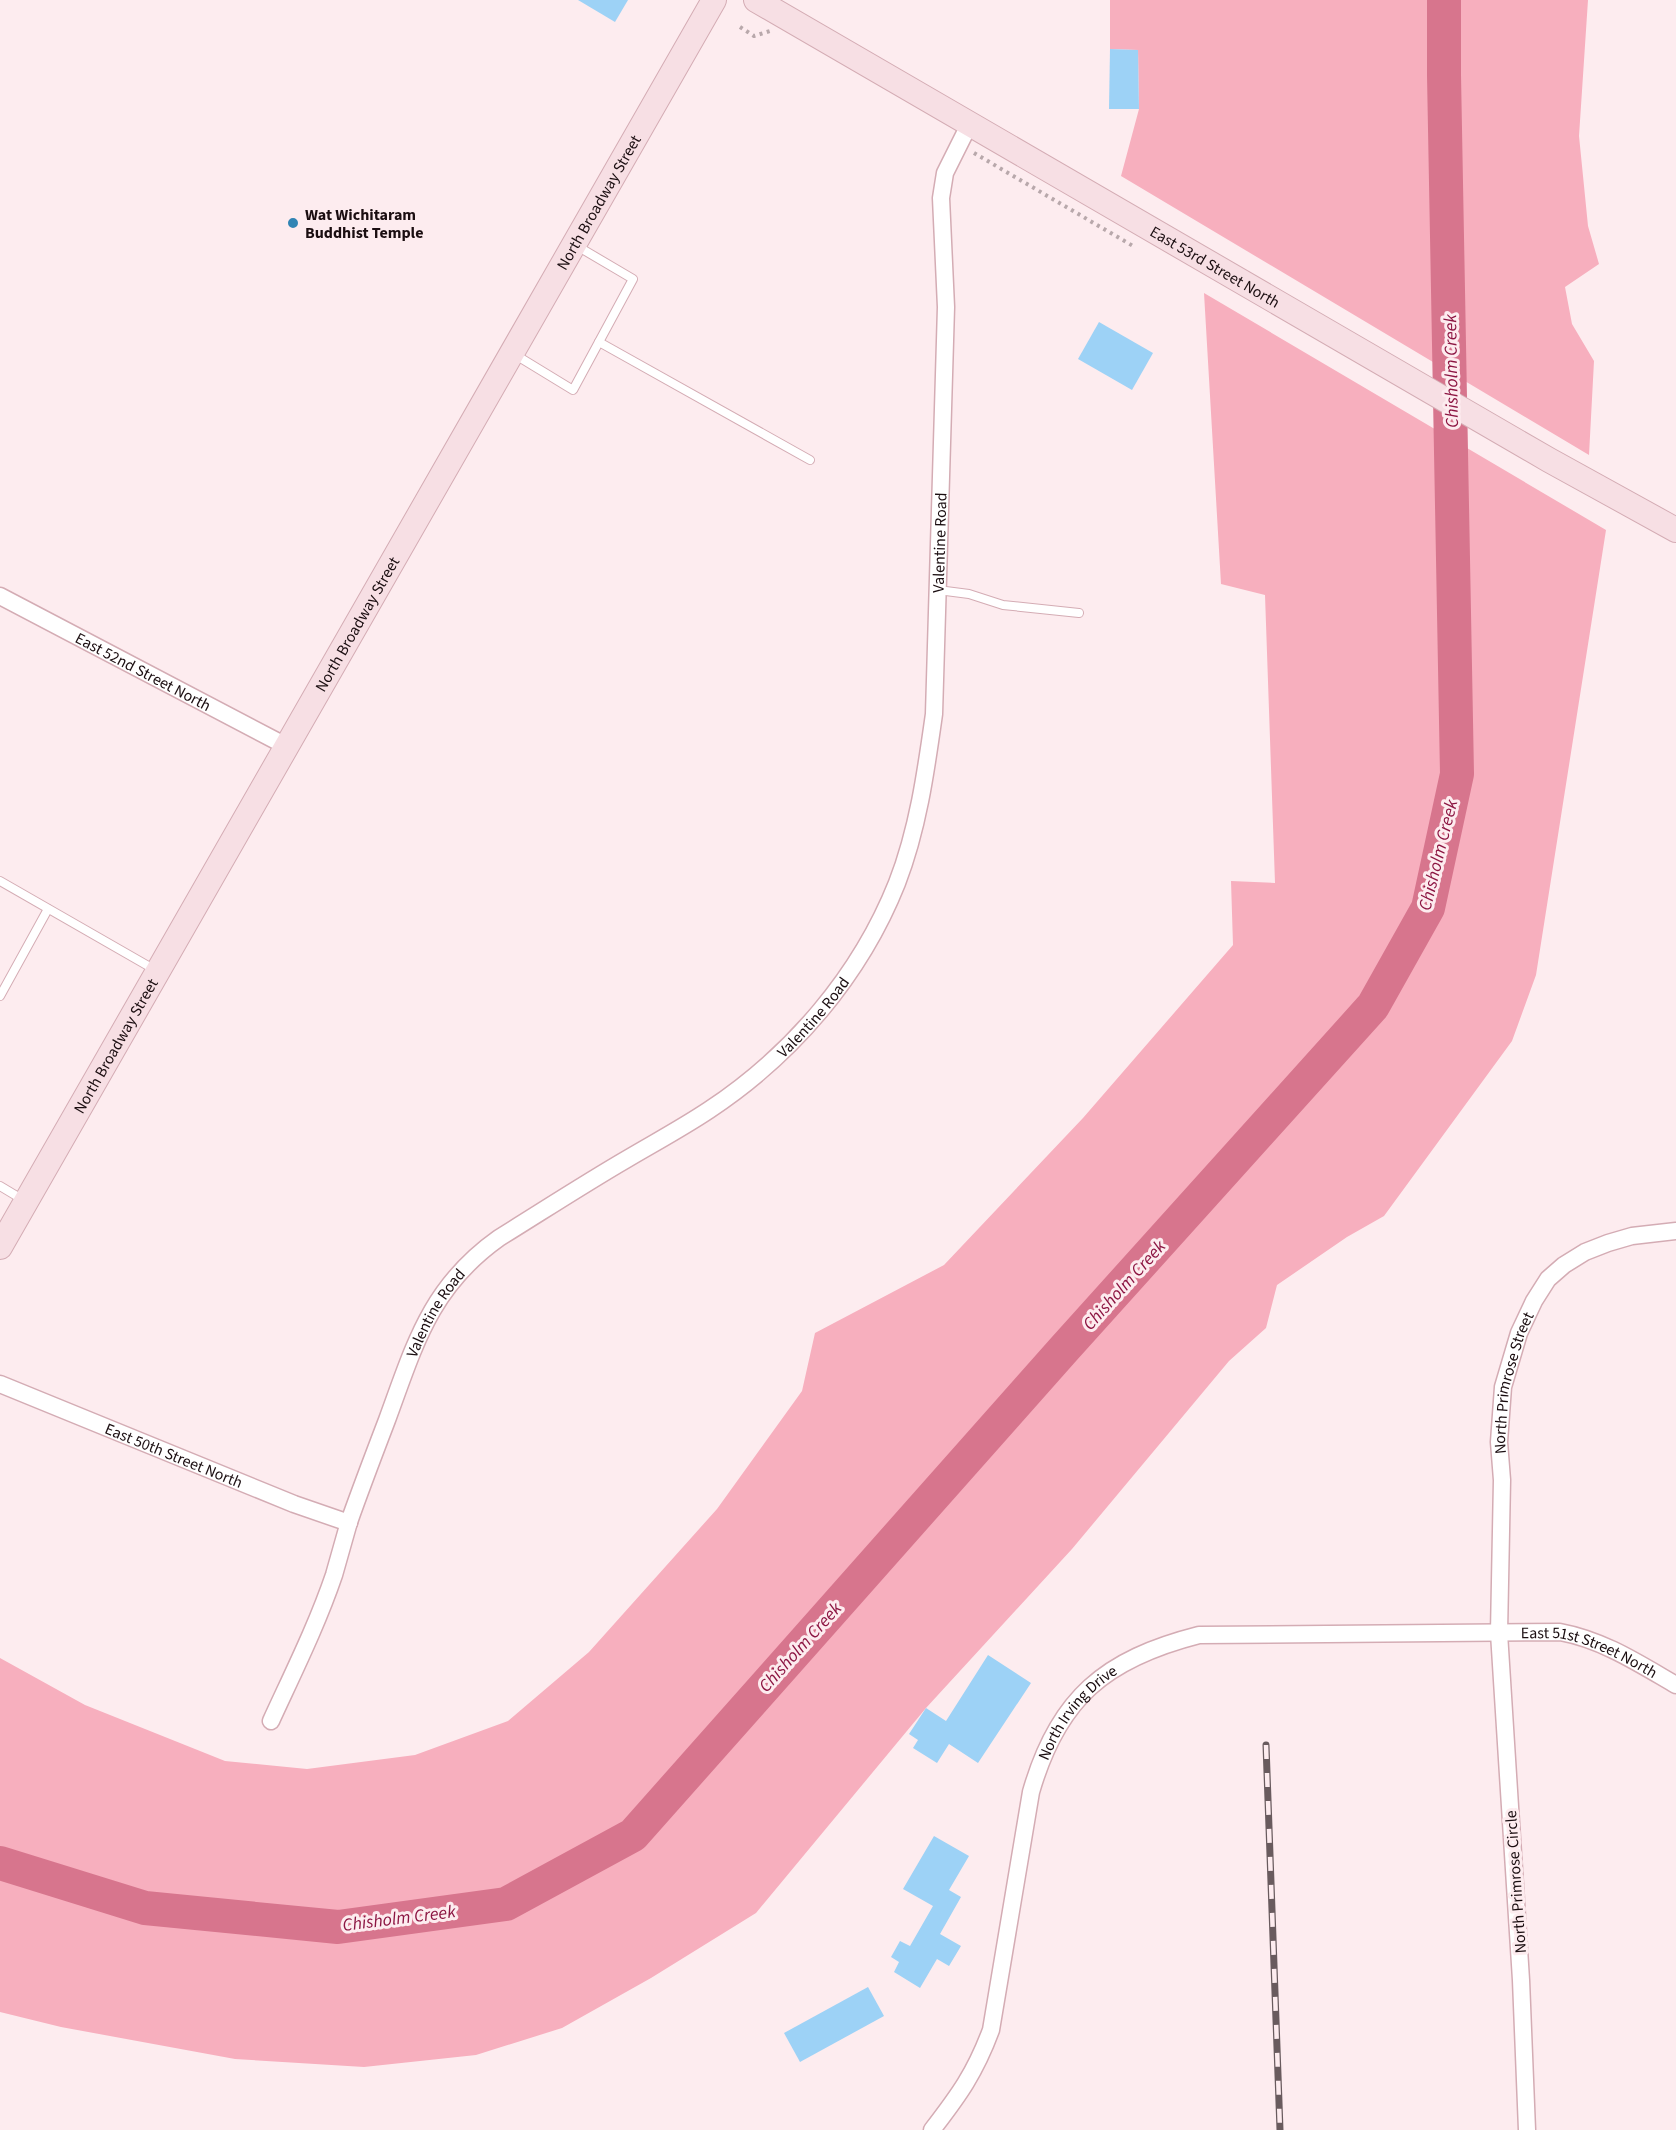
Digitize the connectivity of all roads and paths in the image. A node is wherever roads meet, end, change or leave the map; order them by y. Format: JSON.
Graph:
{"nodes":[{"id":1,"x":714,"y":0,"type":"edge"},
{"id":2,"x":756,"y":0,"type":"edge"},
{"id":3,"x":969,"y":125,"type":"junction"},
{"id":4,"x":573,"y":244,"type":"junction"},
{"id":5,"x":599,"y":342,"type":"junction"},
{"id":6,"x":512,"y":352,"type":"junction"},
{"id":7,"x":810,"y":460,"type":"dead end"},
{"id":8,"x":1676,"y":530,"type":"edge"},
{"id":9,"x":938,"y":590,"type":"junction"},
{"id":10,"x":0,"y":596,"type":"edge"},
{"id":11,"x":1078,"y":613,"type":"dead end"},
{"id":12,"x":288,"y":747,"type":"junction"},
{"id":13,"x":0,"y":881,"type":"edge"},
{"id":14,"x":48,"y":909,"type":"junction"},
{"id":15,"x":157,"y":971,"type":"junction"},
{"id":16,"x":0,"y":996,"type":"edge"},
{"id":17,"x":0,"y":1186,"type":"edge"},
{"id":18,"x":26,"y":1201,"type":"junction"},
{"id":19,"x":1676,"y":1231,"type":"edge"},
{"id":20,"x":1,"y":1242,"type":"edge"},
{"id":21,"x":0,"y":1384,"type":"edge"},
{"id":22,"x":349,"y":1523,"type":"junction"},
{"id":23,"x":1499,"y":1634,"type":"junction"},
{"id":24,"x":1676,"y":1685,"type":"edge"},
{"id":25,"x":271,"y":1721,"type":"dead end"},
{"id":26,"x":932,"y":2130,"type":"edge"},
{"id":27,"x":1527,"y":2130,"type":"edge"}],
"edges":[{"from":1,"to":4,"type":"main road","name":"North Broadway Street"},
{"from":2,"to":3,"type":"main road","name":"East 53rd Street North"},
{"from":3,"to":8,"type":"main road","name":"East 53rd Street North"},
{"from":3,"to":9,"type":"street","name":"Valentine Road"},
{"from":4,"to":5,"type":"lane"},
{"from":4,"to":6,"type":"main road","name":"North Broadway Street"},
{"from":5,"to":6,"type":"lane"},
{"from":5,"to":7,"type":"lane"},
{"from":6,"to":12,"type":"main road","name":"North Broadway Street"},
{"from":9,"to":11,"type":"lane"},
{"from":9,"to":22,"type":"street","name":"Valentine Road"},
{"from":10,"to":12,"type":"street","name":"East 52nd Street North"},
{"from":12,"to":15,"type":"main road","name":"North Broadway Street"},
{"from":13,"to":14,"type":"lane"},
{"from":14,"to":15,"type":"lane"},
{"from":14,"to":16,"type":"lane"},
{"from":15,"to":18,"type":"main road","name":"North Broadway Street"},
{"from":17,"to":18,"type":"lane"},
{"from":18,"to":20,"type":"main road","name":"North Broadway Street"},
{"from":19,"to":23,"type":"street","name":"North Primrose Street"},
{"from":21,"to":22,"type":"street","name":"East 50th Street North"},
{"from":22,"to":25,"type":"street","name":"Valentine Road"},
{"from":23,"to":24,"type":"street","name":"East 51st Street North"},
{"from":23,"to":26,"type":"street","name":"North Irving Drive"},
{"from":23,"to":27,"type":"street","name":"North Primrose Circle"}]}
